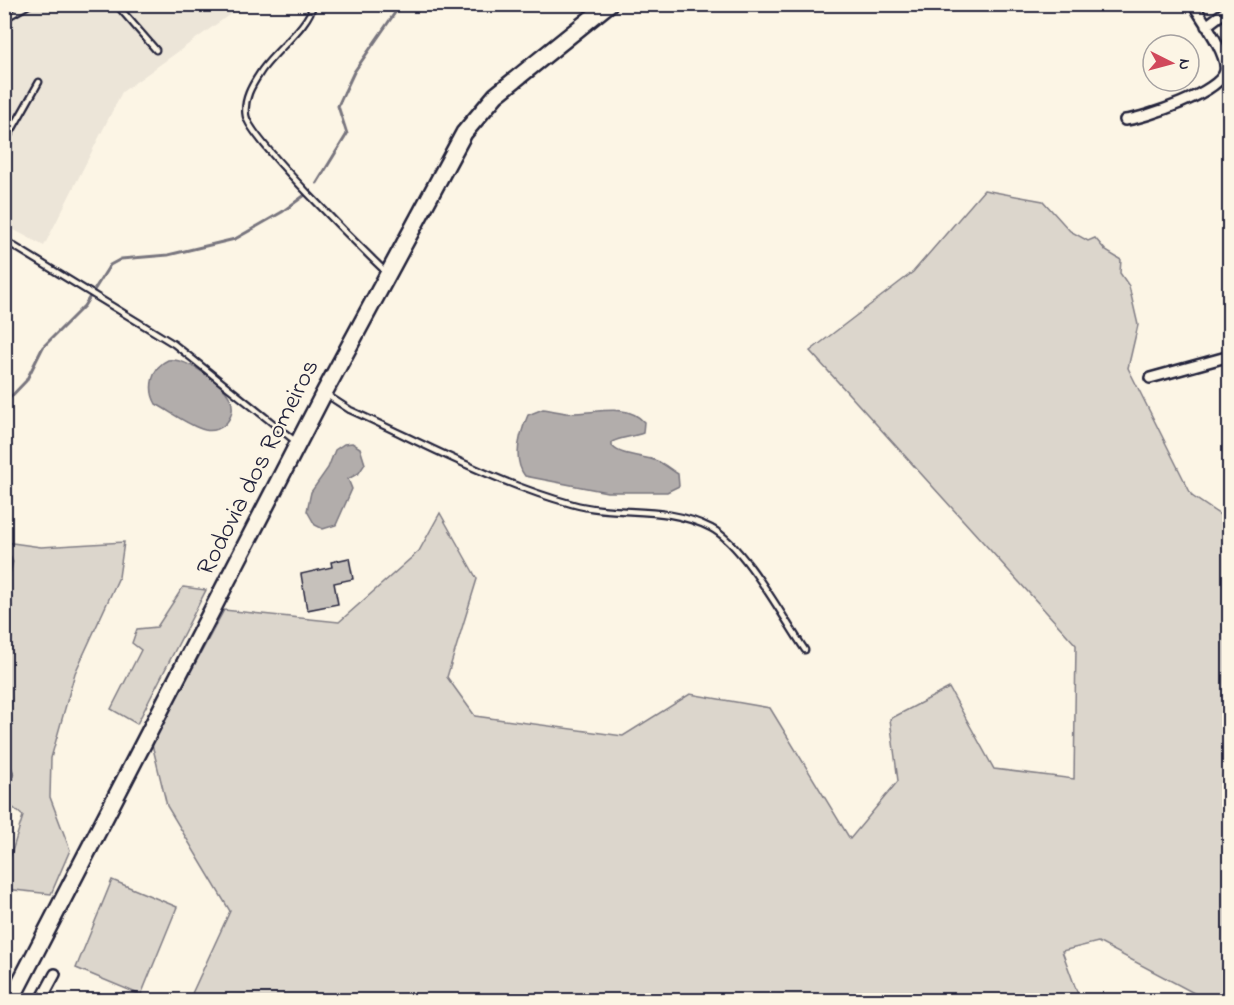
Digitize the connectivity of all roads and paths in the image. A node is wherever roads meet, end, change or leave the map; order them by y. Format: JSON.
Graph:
{"nodes":[{"id":1,"x":30,"y":4,"type":"edge"},
{"id":2,"x":116,"y":4,"type":"edge"},
{"id":3,"x":313,"y":4,"type":"edge"},
{"id":4,"x":609,"y":4,"type":"edge"},
{"id":5,"x":1193,"y":4,"type":"edge"},
{"id":6,"x":1230,"y":8,"type":"edge"},
{"id":7,"x":4,"y":19,"type":"edge"},
{"id":8,"x":1206,"y":26,"type":"junction"},
{"id":9,"x":156,"y":50,"type":"dead end"},
{"id":10,"x":39,"y":82,"type":"dead end"},
{"id":11,"x":1125,"y":120,"type":"dead end"},
{"id":12,"x":4,"y":144,"type":"edge"},
{"id":13,"x":4,"y":240,"type":"edge"},
{"id":14,"x":389,"y":275,"type":"junction"},
{"id":15,"x":1230,"y":356,"type":"edge"},
{"id":16,"x":1150,"y":378,"type":"dead end"},
{"id":17,"x":324,"y":393,"type":"junction"},
{"id":18,"x":299,"y":444,"type":"junction"},
{"id":19,"x":805,"y":650,"type":"dead end"},
{"id":20,"x":55,"y":974,"type":"dead end"},
{"id":21,"x":11,"y":1000,"type":"edge"},
{"id":22,"x":41,"y":1000,"type":"edge"}],
"edges":[{"from":1,"to":7,"type":"lane"},
{"from":2,"to":9,"type":"lane"},
{"from":3,"to":14,"type":"lane"},
{"from":4,"to":14,"type":"main road","name":"Rodovia dos Romeiros"},
{"from":5,"to":8,"type":"street"},
{"from":6,"to":8,"type":"street"},
{"from":8,"to":11,"type":"street"},
{"from":10,"to":12,"type":"lane"},
{"from":13,"to":18,"type":"lane"},
{"from":14,"to":17,"type":"main road","name":"Rodovia dos Romeiros"},
{"from":15,"to":16,"type":"street"},
{"from":17,"to":18,"type":"main road","name":"Rodovia dos Romeiros"},
{"from":17,"to":19,"type":"lane"},
{"from":18,"to":21,"type":"main road","name":"Rodovia dos Romeiros"},
{"from":20,"to":22,"type":"street"}]}
